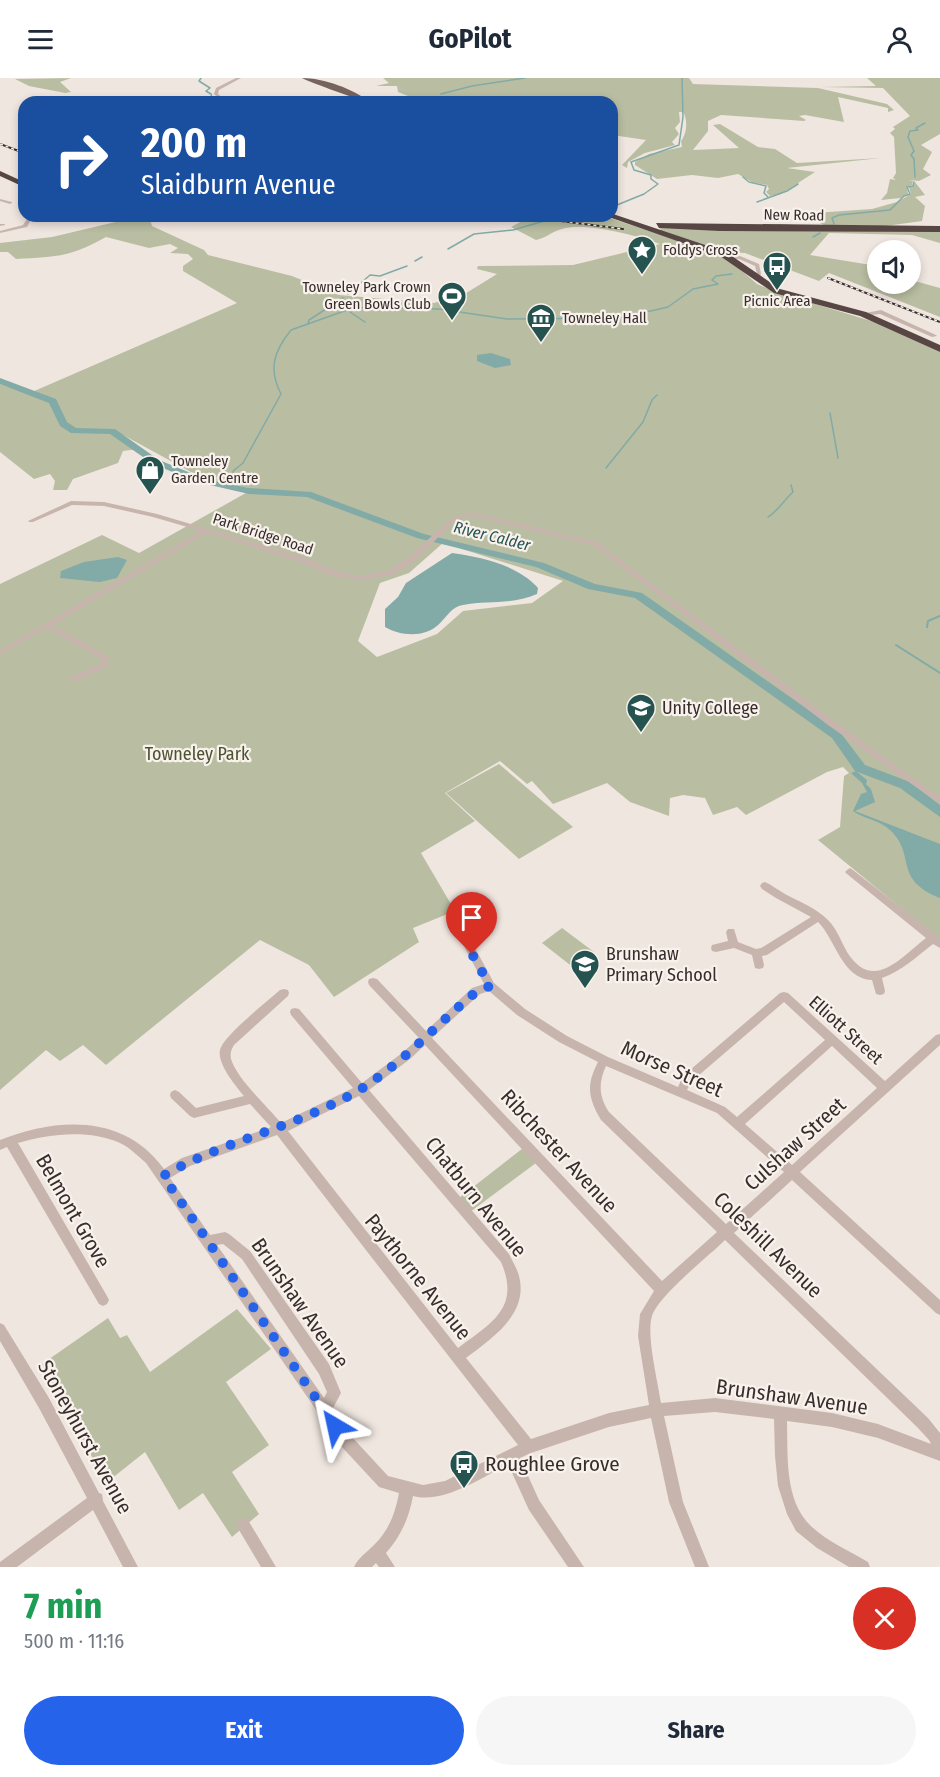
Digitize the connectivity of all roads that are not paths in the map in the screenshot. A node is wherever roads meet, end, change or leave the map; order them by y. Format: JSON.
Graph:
{"nodes":[{"id":1,"x":238,"y":78,"type":"edge"},
{"id":2,"x":305,"y":78,"type":"edge"},
{"id":3,"x":218,"y":96,"type":"edge"},
{"id":4,"x":356,"y":96,"type":"edge"},
{"id":5,"x":0,"y":173,"type":"edge"},
{"id":6,"x":18,"y":182,"type":"edge"},
{"id":7,"x":0,"y":200,"type":"edge"},
{"id":8,"x":10,"y":203,"type":"dead end"},
{"id":9,"x":618,"y":219,"type":"edge"},
{"id":10,"x":622,"y":220,"type":"junction"},
{"id":11,"x":27,"y":222,"type":"edge"},
{"id":12,"x":659,"y":225,"type":"junction"},
{"id":13,"x":647,"y":228,"type":"junction"},
{"id":14,"x":940,"y":229,"type":"edge"},
{"id":15,"x":14,"y":230,"type":"junction"},
{"id":16,"x":0,"y":232,"type":"edge"},
{"id":17,"x":26,"y":234,"type":"dead end"},
{"id":18,"x":863,"y":314,"type":"junction"},
{"id":19,"x":934,"y":336,"type":"dead end"},
{"id":20,"x":940,"y":349,"type":"edge"},
{"id":21,"x":31,"y":521,"type":"dead end"},
{"id":22,"x":208,"y":530,"type":"junction"},
{"id":23,"x":47,"y":625,"type":"junction"},
{"id":24,"x":0,"y":653,"type":"edge"},
{"id":25,"x":73,"y":679,"type":"dead end"},
{"id":26,"x":940,"y":801,"type":"edge"},
{"id":27,"x":850,"y":872,"type":"dead end"},
{"id":28,"x":765,"y":886,"type":"dead end"},
{"id":29,"x":452,"y":914,"type":"dead end"},
{"id":30,"x":818,"y":916,"type":"junction"},
{"id":31,"x":731,"y":932,"type":"dead end"},
{"id":32,"x":937,"y":941,"type":"edge"},
{"id":33,"x":734,"y":944,"type":"junction"},
{"id":34,"x":716,"y":948,"type":"dead end"},
{"id":35,"x":756,"y":953,"type":"junction"},
{"id":36,"x":759,"y":965,"type":"dead end"},
{"id":37,"x":877,"y":977,"type":"junction"},
{"id":38,"x":373,"y":982,"type":"dead end"},
{"id":39,"x":490,"y":986,"type":"junction"},
{"id":40,"x":880,"y":992,"type":"dead end"},
{"id":41,"x":284,"y":993,"type":"dead end"},
{"id":42,"x":295,"y":1012,"type":"dead end"},
{"id":43,"x":427,"y":1038,"type":"junction"},
{"id":44,"x":832,"y":1040,"type":"junction"},
{"id":45,"x":938,"y":1044,"type":"edge"},
{"id":46,"x":604,"y":1060,"type":"junction"},
{"id":47,"x":885,"y":1088,"type":"junction"},
{"id":48,"x":362,"y":1089,"type":"junction"},
{"id":49,"x":681,"y":1092,"type":"junction"},
{"id":50,"x":175,"y":1095,"type":"dead end"},
{"id":51,"x":254,"y":1098,"type":"junction"},
{"id":52,"x":736,"y":1124,"type":"junction"},
{"id":53,"x":280,"y":1129,"type":"junction"},
{"id":54,"x":5,"y":1143,"type":"edge"},
{"id":55,"x":793,"y":1173,"type":"junction"},
{"id":56,"x":163,"y":1176,"type":"junction"},
{"id":57,"x":727,"y":1232,"type":"junction"},
{"id":58,"x":208,"y":1241,"type":"junction"},
{"id":59,"x":662,"y":1290,"type":"junction"},
{"id":60,"x":103,"y":1300,"type":"dead end"},
{"id":61,"x":940,"y":1309,"type":"edge"},
{"id":62,"x":0,"y":1329,"type":"edge"},
{"id":63,"x":457,"y":1357,"type":"junction"},
{"id":64,"x":656,"y":1410,"type":"junction"},
{"id":65,"x":324,"y":1411,"type":"junction"},
{"id":66,"x":780,"y":1413,"type":"junction"},
{"id":67,"x":528,"y":1447,"type":"junction"},
{"id":68,"x":940,"y":1452,"type":"edge"},
{"id":69,"x":511,"y":1455,"type":"junction"},
{"id":70,"x":407,"y":1489,"type":"junction"},
{"id":71,"x":97,"y":1500,"type":"junction"},
{"id":72,"x":243,"y":1525,"type":"dead end"},
{"id":73,"x":377,"y":1552,"type":"junction"},
{"id":74,"x":5,"y":1567,"type":"edge"},
{"id":75,"x":131,"y":1567,"type":"edge"},
{"id":76,"x":269,"y":1567,"type":"edge"},
{"id":77,"x":361,"y":1567,"type":"edge"},
{"id":78,"x":388,"y":1567,"type":"edge"},
{"id":79,"x":578,"y":1567,"type":"edge"},
{"id":80,"x":702,"y":1567,"type":"edge"},
{"id":81,"x":863,"y":1567,"type":"edge"}],
"edges":[{"from":1,"to":3,"type":"street"},
{"from":2,"to":4,"type":"main road"},
{"from":5,"to":6,"type":"highway"},
{"from":7,"to":8,"type":"street"},
{"from":9,"to":10,"type":"highway"},
{"from":10,"to":12,"type":"highway"},
{"from":10,"to":13,"type":"highway"},
{"from":11,"to":15,"type":"street"},
{"from":12,"to":13,"type":"highway","name":"New Road"},
{"from":12,"to":14,"type":"highway","name":"New Road"},
{"from":13,"to":18,"type":"highway"},
{"from":15,"to":16,"type":"street"},
{"from":15,"to":17,"type":"street"},
{"from":18,"to":19,"type":"street"},
{"from":18,"to":20,"type":"highway"},
{"from":21,"to":22,"type":"street","name":"Park Bridge Road"},
{"from":22,"to":23,"type":"street"},
{"from":22,"to":26,"type":"street","name":"Park Bridge Road"},
{"from":23,"to":24,"type":"street"},
{"from":23,"to":25,"type":"street"},
{"from":27,"to":32,"type":"street"},
{"from":28,"to":30,"type":"street"},
{"from":29,"to":39,"type":"street","name":"Morse Street"},
{"from":30,"to":35,"type":"street"},
{"from":30,"to":37,"type":"street"},
{"from":31,"to":33,"type":"street"},
{"from":32,"to":37,"type":"street"},
{"from":33,"to":34,"type":"street"},
{"from":33,"to":35,"type":"street"},
{"from":35,"to":36,"type":"street"},
{"from":37,"to":40,"type":"street"},
{"from":38,"to":43,"type":"street","name":"Ribchester Avenue"},
{"from":39,"to":43,"type":"street"},
{"from":39,"to":46,"type":"street","name":"Morse Street"},
{"from":41,"to":51,"type":"street","name":"Paythorne Avenue"},
{"from":42,"to":48,"type":"street","name":"Chatburn Avenue"},
{"from":43,"to":48,"type":"street"},
{"from":43,"to":59,"type":"street","name":"Ribchester Avenue"},
{"from":44,"to":47,"type":"street","name":"Elliott Street"},
{"from":44,"to":49,"type":"street","name":"Elliott Street"},
{"from":44,"to":52,"type":"street"},
{"from":45,"to":47,"type":"street","name":"Culshaw Street"},
{"from":46,"to":49,"type":"street","name":"Morse Street"},
{"from":46,"to":57,"type":"street","name":"Coleshill Avenue"},
{"from":47,"to":55,"type":"street","name":"Culshaw Street"},
{"from":48,"to":53,"type":"street"},
{"from":48,"to":63,"type":"street","name":"Chatburn Avenue"},
{"from":49,"to":52,"type":"street","name":"Morse Street"},
{"from":50,"to":51,"type":"street"},
{"from":51,"to":53,"type":"street","name":"Paythorne Avenue"},
{"from":52,"to":55,"type":"street","name":"Morse Street"},
{"from":53,"to":56,"type":"street"},
{"from":53,"to":63,"type":"street","name":"Paythorne Avenue"},
{"from":54,"to":56,"type":"street","name":"Brunshaw Avenue"},
{"from":54,"to":60,"type":"street","name":"Belmont Grove"},
{"from":55,"to":57,"type":"street","name":"Culshaw Street"},
{"from":55,"to":61,"type":"street","name":"Morse Street"},
{"from":56,"to":58,"type":"street","name":"Brunshaw Avenue"},
{"from":57,"to":59,"type":"street","name":"Culshaw Street"},
{"from":57,"to":68,"type":"street","name":"Coleshill Avenue"},
{"from":58,"to":65,"type":"street","name":"Brunshaw Avenue"},
{"from":58,"to":65,"type":"street","name":"Brunshaw Avenue"},
{"from":59,"to":64,"type":"street","name":"Culshaw Street"},
{"from":62,"to":71,"type":"street","name":"Stoneyhurst Avenue"},
{"from":63,"to":67,"type":"street","name":"Paythorne Avenue"},
{"from":64,"to":66,"type":"street","name":"Brunshaw Avenue"},
{"from":64,"to":67,"type":"street","name":"Brunshaw Avenue"},
{"from":64,"to":80,"type":"street","name":"Culshaw Street"},
{"from":65,"to":70,"type":"street","name":"Brunshaw Avenue"},
{"from":66,"to":68,"type":"street","name":"Brunshaw Avenue"},
{"from":66,"to":81,"type":"street"},
{"from":67,"to":69,"type":"street","name":"Brunshaw Avenue"},
{"from":69,"to":70,"type":"street","name":"Brunshaw Avenue"},
{"from":69,"to":79,"type":"street"},
{"from":70,"to":73,"type":"street"},
{"from":71,"to":74,"type":"street"},
{"from":71,"to":75,"type":"street","name":"Stoneyhurst Avenue"},
{"from":72,"to":76,"type":"street"},
{"from":73,"to":77,"type":"street"},
{"from":73,"to":78,"type":"street"}]}
